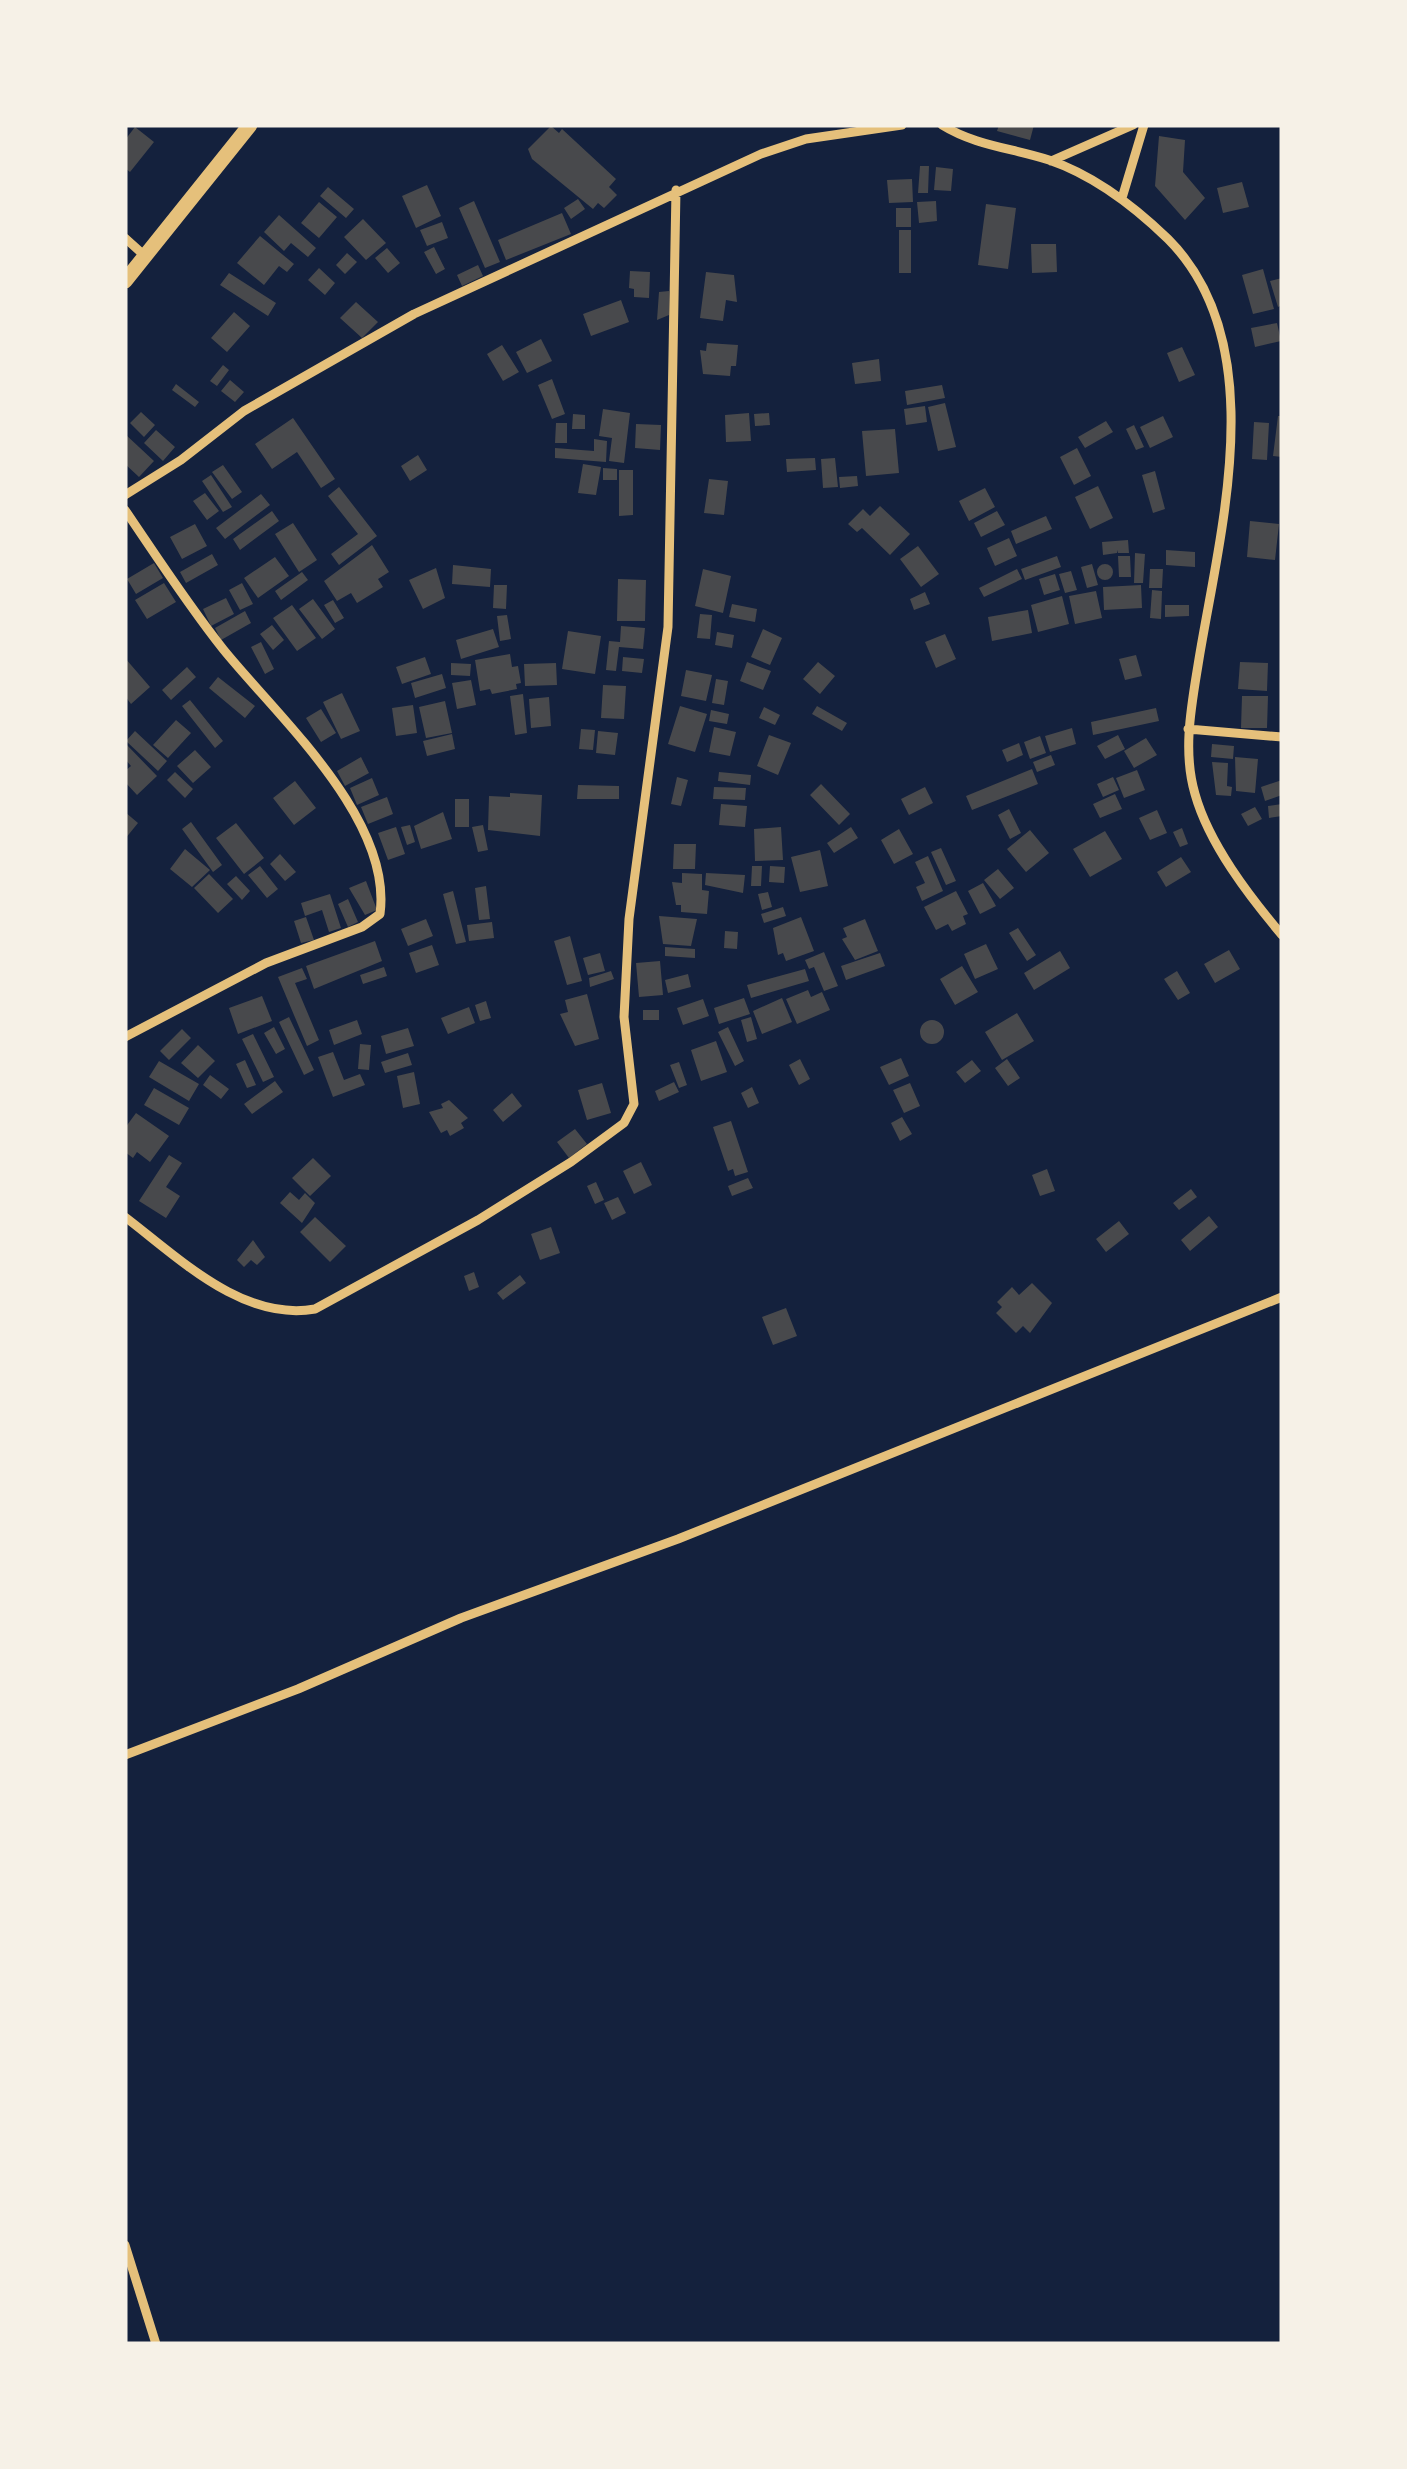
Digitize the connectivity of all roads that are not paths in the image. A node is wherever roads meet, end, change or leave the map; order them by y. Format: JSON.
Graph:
{"nodes":[{"id":1,"x":250,"y":125,"type":"edge"},
{"id":2,"x":902,"y":125,"type":"edge"},
{"id":3,"x":942,"y":125,"type":"edge"},
{"id":4,"x":1133,"y":125,"type":"edge"},
{"id":5,"x":1144,"y":125,"type":"edge"},
{"id":6,"x":1051,"y":161,"type":"junction"},
{"id":7,"x":676,"y":190,"type":"junction"},
{"id":8,"x":1122,"y":198,"type":"junction"},
{"id":9,"x":125,"y":238,"type":"edge"},
{"id":10,"x":146,"y":257,"type":"junction"},
{"id":11,"x":125,"y":281,"type":"edge"},
{"id":12,"x":125,"y":495,"type":"edge"},
{"id":13,"x":125,"y":510,"type":"edge"},
{"id":14,"x":1188,"y":729,"type":"junction"},
{"id":15,"x":1282,"y":737,"type":"edge"},
{"id":16,"x":1282,"y":935,"type":"edge"},
{"id":17,"x":125,"y":1037,"type":"edge"},
{"id":18,"x":125,"y":1217,"type":"edge"},
{"id":19,"x":1282,"y":1297,"type":"edge"},
{"id":20,"x":125,"y":1755,"type":"edge"},
{"id":21,"x":125,"y":2245,"type":"edge"},
{"id":22,"x":156,"y":2344,"type":"edge"}],
"edges":[{"from":1,"to":10,"type":"highway"},
{"from":2,"to":7,"type":"street"},
{"from":3,"to":6,"type":"street"},
{"from":4,"to":6,"type":"street"},
{"from":5,"to":8,"type":"street"},
{"from":6,"to":8,"type":"street"},
{"from":7,"to":12,"type":"street"},
{"from":7,"to":18,"type":"street"},
{"from":8,"to":14,"type":"street"},
{"from":9,"to":10,"type":"street"},
{"from":10,"to":11,"type":"highway"},
{"from":13,"to":17,"type":"street"},
{"from":14,"to":15,"type":"street"},
{"from":14,"to":16,"type":"street"},
{"from":19,"to":20,"type":"street"},
{"from":21,"to":22,"type":"street"}]}
